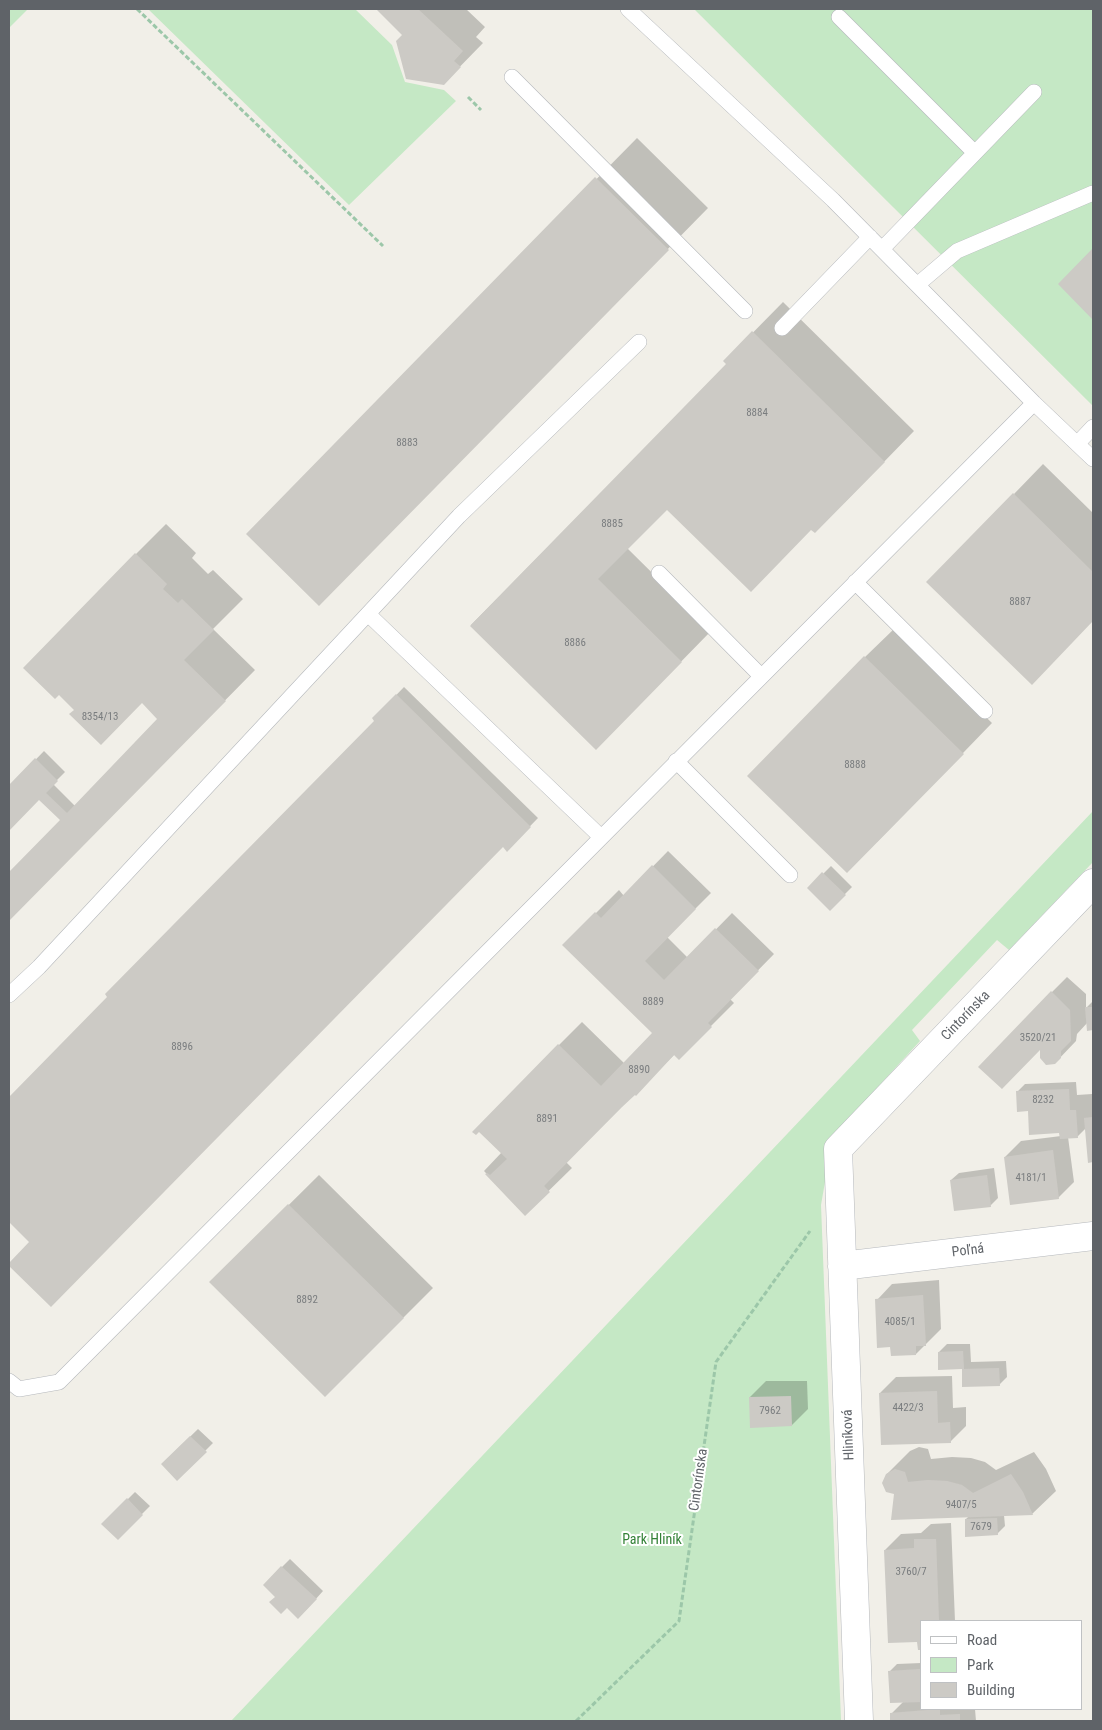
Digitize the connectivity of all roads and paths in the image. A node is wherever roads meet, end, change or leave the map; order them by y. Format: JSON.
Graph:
{"nodes":[{"id":1,"x":137,"y":9,"type":"edge"},
{"id":2,"x":628,"y":9,"type":"edge"},
{"id":3,"x":839,"y":17,"type":"dead end"},
{"id":4,"x":512,"y":77,"type":"dead end"},
{"id":5,"x":1034,"y":92,"type":"dead end"},
{"id":6,"x":468,"y":97,"type":"dead end"},
{"id":7,"x":481,"y":110,"type":"dead end"},
{"id":8,"x":975,"y":152,"type":"junction"},
{"id":9,"x":1093,"y":193,"type":"edge"},
{"id":10,"x":870,"y":237,"type":"junction"},
{"id":11,"x":383,"y":246,"type":"dead end"},
{"id":12,"x":882,"y":249,"type":"junction"},
{"id":13,"x":917,"y":285,"type":"junction"},
{"id":14,"x":745,"y":311,"type":"dead end"},
{"id":15,"x":782,"y":328,"type":"dead end"},
{"id":16,"x":639,"y":342,"type":"dead end"},
{"id":17,"x":1034,"y":402,"type":"junction"},
{"id":18,"x":1093,"y":427,"type":"edge"},
{"id":19,"x":1077,"y":444,"type":"junction"},
{"id":20,"x":1093,"y":459,"type":"edge"},
{"id":21,"x":659,"y":573,"type":"dead end"},
{"id":22,"x":855,"y":582,"type":"junction"},
{"id":23,"x":368,"y":614,"type":"junction"},
{"id":24,"x":761,"y":676,"type":"junction"},
{"id":25,"x":986,"y":711,"type":"dead end"},
{"id":26,"x":676,"y":761,"type":"junction"},
{"id":27,"x":601,"y":837,"type":"junction"},
{"id":28,"x":790,"y":875,"type":"dead end"},
{"id":29,"x":1093,"y":883,"type":"edge"},
{"id":30,"x":9,"y":995,"type":"edge"},
{"id":31,"x":838,"y":1149,"type":"joint"},
{"id":32,"x":814,"y":1226,"type":"dead end"},
{"id":33,"x":1093,"y":1236,"type":"edge"},
{"id":34,"x":842,"y":1266,"type":"junction"},
{"id":35,"x":9,"y":1381,"type":"edge"},
{"id":36,"x":576,"y":1721,"type":"edge"},
{"id":37,"x":860,"y":1721,"type":"edge"}],
"edges":[{"from":1,"to":11,"type":"path"},
{"from":2,"to":10,"type":"lane"},
{"from":3,"to":8,"type":"lane"},
{"from":4,"to":14,"type":"lane"},
{"from":5,"to":8,"type":"lane"},
{"from":6,"to":7,"type":"path"},
{"from":8,"to":12,"type":"lane"},
{"from":9,"to":13,"type":"lane"},
{"from":10,"to":12,"type":"lane"},
{"from":10,"to":15,"type":"lane"},
{"from":12,"to":13,"type":"lane"},
{"from":13,"to":17,"type":"lane"},
{"from":16,"to":23,"type":"lane"},
{"from":17,"to":19,"type":"lane"},
{"from":17,"to":22,"type":"lane"},
{"from":18,"to":19,"type":"lane"},
{"from":19,"to":20,"type":"lane"},
{"from":21,"to":24,"type":"lane"},
{"from":22,"to":24,"type":"lane"},
{"from":22,"to":25,"type":"lane"},
{"from":23,"to":27,"type":"lane"},
{"from":23,"to":30,"type":"lane"},
{"from":24,"to":26,"type":"lane"},
{"from":26,"to":27,"type":"lane"},
{"from":26,"to":28,"type":"lane"},
{"from":27,"to":35,"type":"lane"},
{"from":29,"to":31,"type":"street","name":"Cintorínska"},
{"from":31,"to":34,"type":"street","name":"Hliníková"},
{"from":32,"to":36,"type":"path","name":"Cintorínska"},
{"from":33,"to":34,"type":"street","name":"Poľná"},
{"from":34,"to":37,"type":"street","name":"Hliníková"}]}
